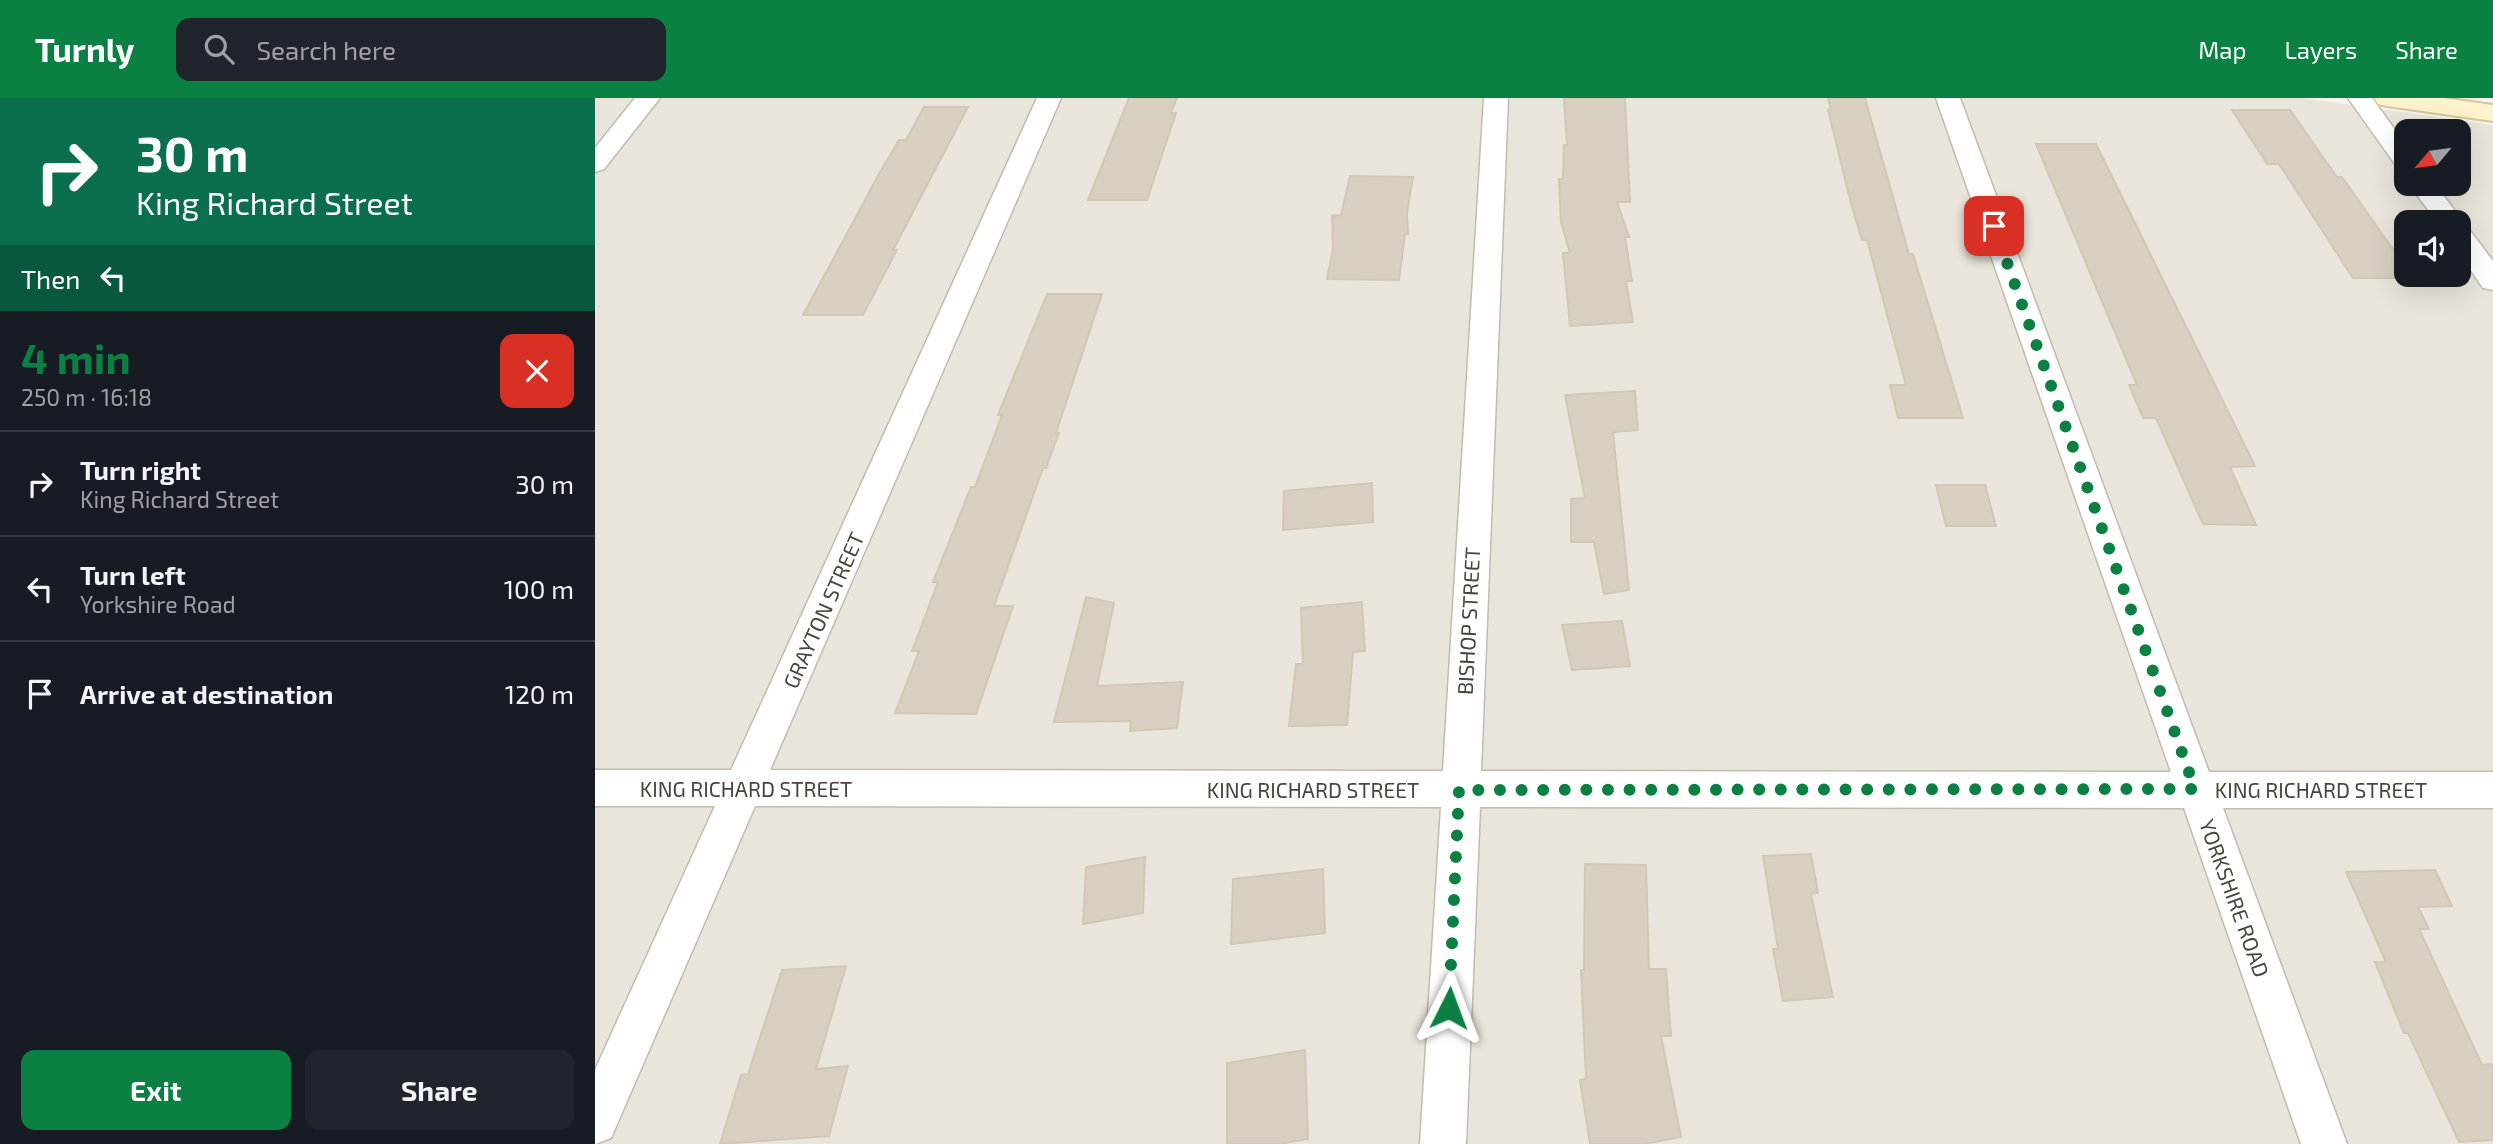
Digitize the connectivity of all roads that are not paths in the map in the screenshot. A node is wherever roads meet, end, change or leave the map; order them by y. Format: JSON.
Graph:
{"nodes":[{"id":1,"x":648,"y":98,"type":"edge"},
{"id":2,"x":1049,"y":98,"type":"edge"},
{"id":3,"x":1496,"y":98,"type":"edge"},
{"id":4,"x":1948,"y":98,"type":"edge"},
{"id":5,"x":2360,"y":98,"type":"edge"},
{"id":6,"x":2387,"y":98,"type":"edge"},
{"id":7,"x":2493,"y":113,"type":"edge"},
{"id":8,"x":2394,"y":145,"type":"edge"},
{"id":9,"x":595,"y":164,"type":"edge"},
{"id":10,"x":2471,"y":251,"type":"edge"},
{"id":11,"x":2493,"y":281,"type":"edge"},
{"id":12,"x":595,"y":788,"type":"edge"},
{"id":13,"x":745,"y":788,"type":"junction"},
{"id":14,"x":2195,"y":789,"type":"junction"},
{"id":15,"x":1459,"y":790,"type":"junction"},
{"id":16,"x":2493,"y":790,"type":"edge"},
{"id":17,"x":595,"y":1122,"type":"edge"},
{"id":18,"x":1443,"y":1144,"type":"edge"},
{"id":19,"x":2324,"y":1144,"type":"edge"}],
"edges":[{"from":1,"to":9,"type":"street"},
{"from":2,"to":13,"type":"street","name":"GRAYTON STREET"},
{"from":3,"to":15,"type":"street","name":"BISHOP STREET"},
{"from":4,"to":14,"type":"street","name":"YORKSHIRE ROAD"},
{"from":5,"to":8,"type":"street"},
{"from":6,"to":7,"type":"street"},
{"from":10,"to":11,"type":"street"},
{"from":12,"to":13,"type":"street","name":"KING RICHARD STREET"},
{"from":13,"to":15,"type":"street","name":"KING RICHARD STREET"},
{"from":13,"to":17,"type":"street","name":"GRAYTON STREET"},
{"from":14,"to":15,"type":"street","name":"KING RICHARD STREET"},
{"from":14,"to":16,"type":"street","name":"KING RICHARD STREET"},
{"from":14,"to":19,"type":"street","name":"YORKSHIRE ROAD"},
{"from":15,"to":18,"type":"street","name":"BISHOP STREET"}]}
